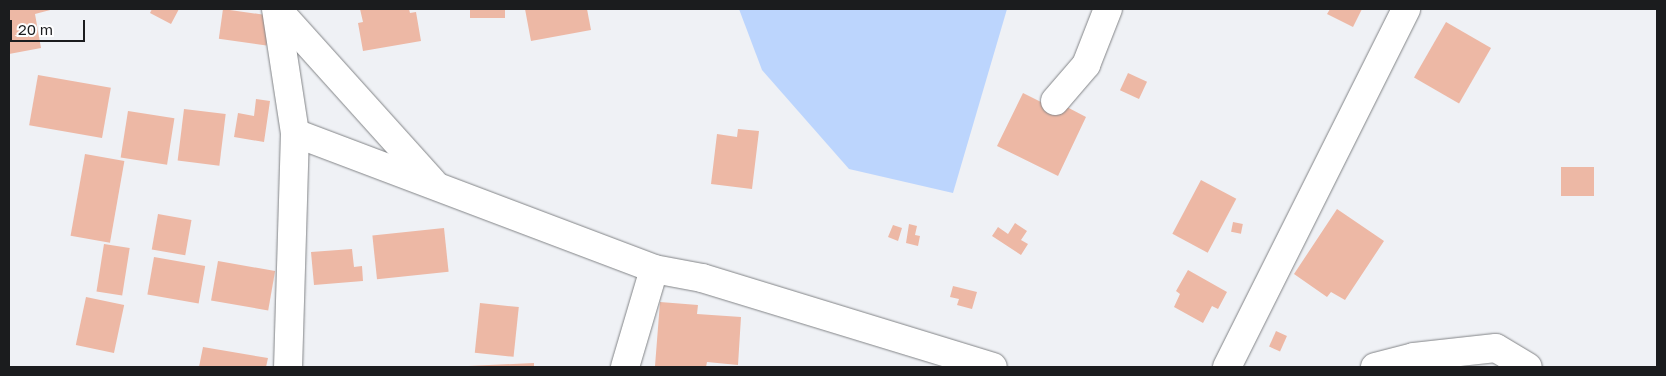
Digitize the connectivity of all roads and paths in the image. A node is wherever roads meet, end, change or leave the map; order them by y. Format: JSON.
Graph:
{"nodes":[{"id":1,"x":276,"y":9,"type":"edge"},
{"id":2,"x":1108,"y":9,"type":"edge"},
{"id":3,"x":1406,"y":9,"type":"edge"},
{"id":4,"x":1055,"y":101,"type":"dead end"},
{"id":5,"x":295,"y":133,"type":"junction"},
{"id":6,"x":437,"y":186,"type":"junction"},
{"id":7,"x":654,"y":269,"type":"junction"},
{"id":8,"x":288,"y":367,"type":"edge"},
{"id":9,"x":625,"y":367,"type":"edge"},
{"id":10,"x":993,"y":367,"type":"edge"},
{"id":11,"x":1227,"y":367,"type":"edge"},
{"id":12,"x":1375,"y":367,"type":"edge"},
{"id":13,"x":1528,"y":367,"type":"edge"}],
"edges":[{"from":1,"to":5,"type":"street"},
{"from":1,"to":6,"type":"street"},
{"from":2,"to":4,"type":"street"},
{"from":3,"to":11,"type":"street"},
{"from":5,"to":6,"type":"street"},
{"from":5,"to":8,"type":"street"},
{"from":6,"to":7,"type":"street"},
{"from":7,"to":9,"type":"street"},
{"from":7,"to":10,"type":"street"},
{"from":12,"to":13,"type":"street"}]}
